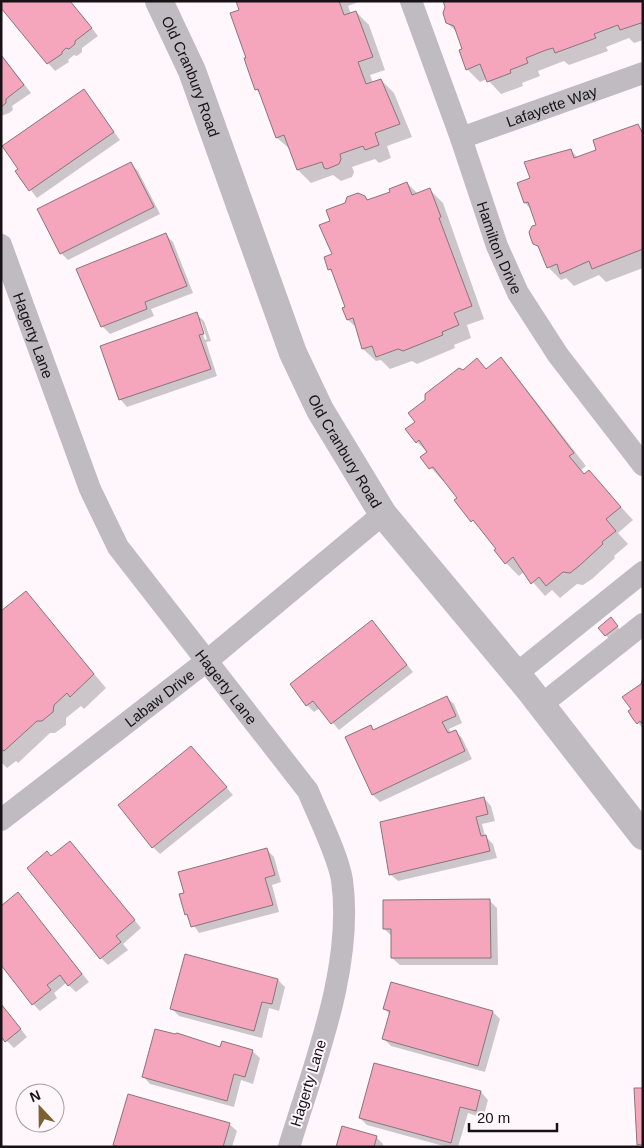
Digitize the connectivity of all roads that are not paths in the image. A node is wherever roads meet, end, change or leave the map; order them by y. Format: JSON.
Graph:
{"nodes":[{"id":1,"x":158,"y":1,"type":"edge"},
{"id":2,"x":411,"y":1,"type":"edge"},
{"id":3,"x":643,"y":73,"type":"edge"},
{"id":4,"x":461,"y":138,"type":"junction"},
{"id":5,"x":1,"y":245,"type":"edge"},
{"id":6,"x":643,"y":465,"type":"edge"},
{"id":7,"x":383,"y":514,"type":"junction"},
{"id":8,"x":643,"y":572,"type":"edge"},
{"id":9,"x":643,"y":624,"type":"edge"},
{"id":10,"x":208,"y":660,"type":"junction"},
{"id":11,"x":516,"y":674,"type":"junction"},
{"id":12,"x":541,"y":705,"type":"junction"},
{"id":13,"x":1,"y":820,"type":"edge"},
{"id":14,"x":643,"y":836,"type":"edge"},
{"id":15,"x":289,"y":1147,"type":"edge"}],
"edges":[{"from":1,"to":7,"type":"street","name":"Old Cranbury Road"},
{"from":2,"to":4,"type":"street","name":"Hamilton Drive"},
{"from":3,"to":4,"type":"street","name":"Lafayette Way"},
{"from":4,"to":6,"type":"street","name":"Hamilton Drive"},
{"from":5,"to":10,"type":"street","name":"Hagerty Lane"},
{"from":7,"to":10,"type":"street","name":"Labaw Drive"},
{"from":7,"to":11,"type":"street","name":"Old Cranbury Road"},
{"from":8,"to":11,"type":"street"},
{"from":9,"to":12,"type":"street"},
{"from":10,"to":13,"type":"street","name":"Labaw Drive"},
{"from":10,"to":15,"type":"street","name":"Hagerty Lane"},
{"from":11,"to":12,"type":"street","name":"Old Cranbury Road"},
{"from":12,"to":14,"type":"street","name":"Old Cranbury Road"}]}
